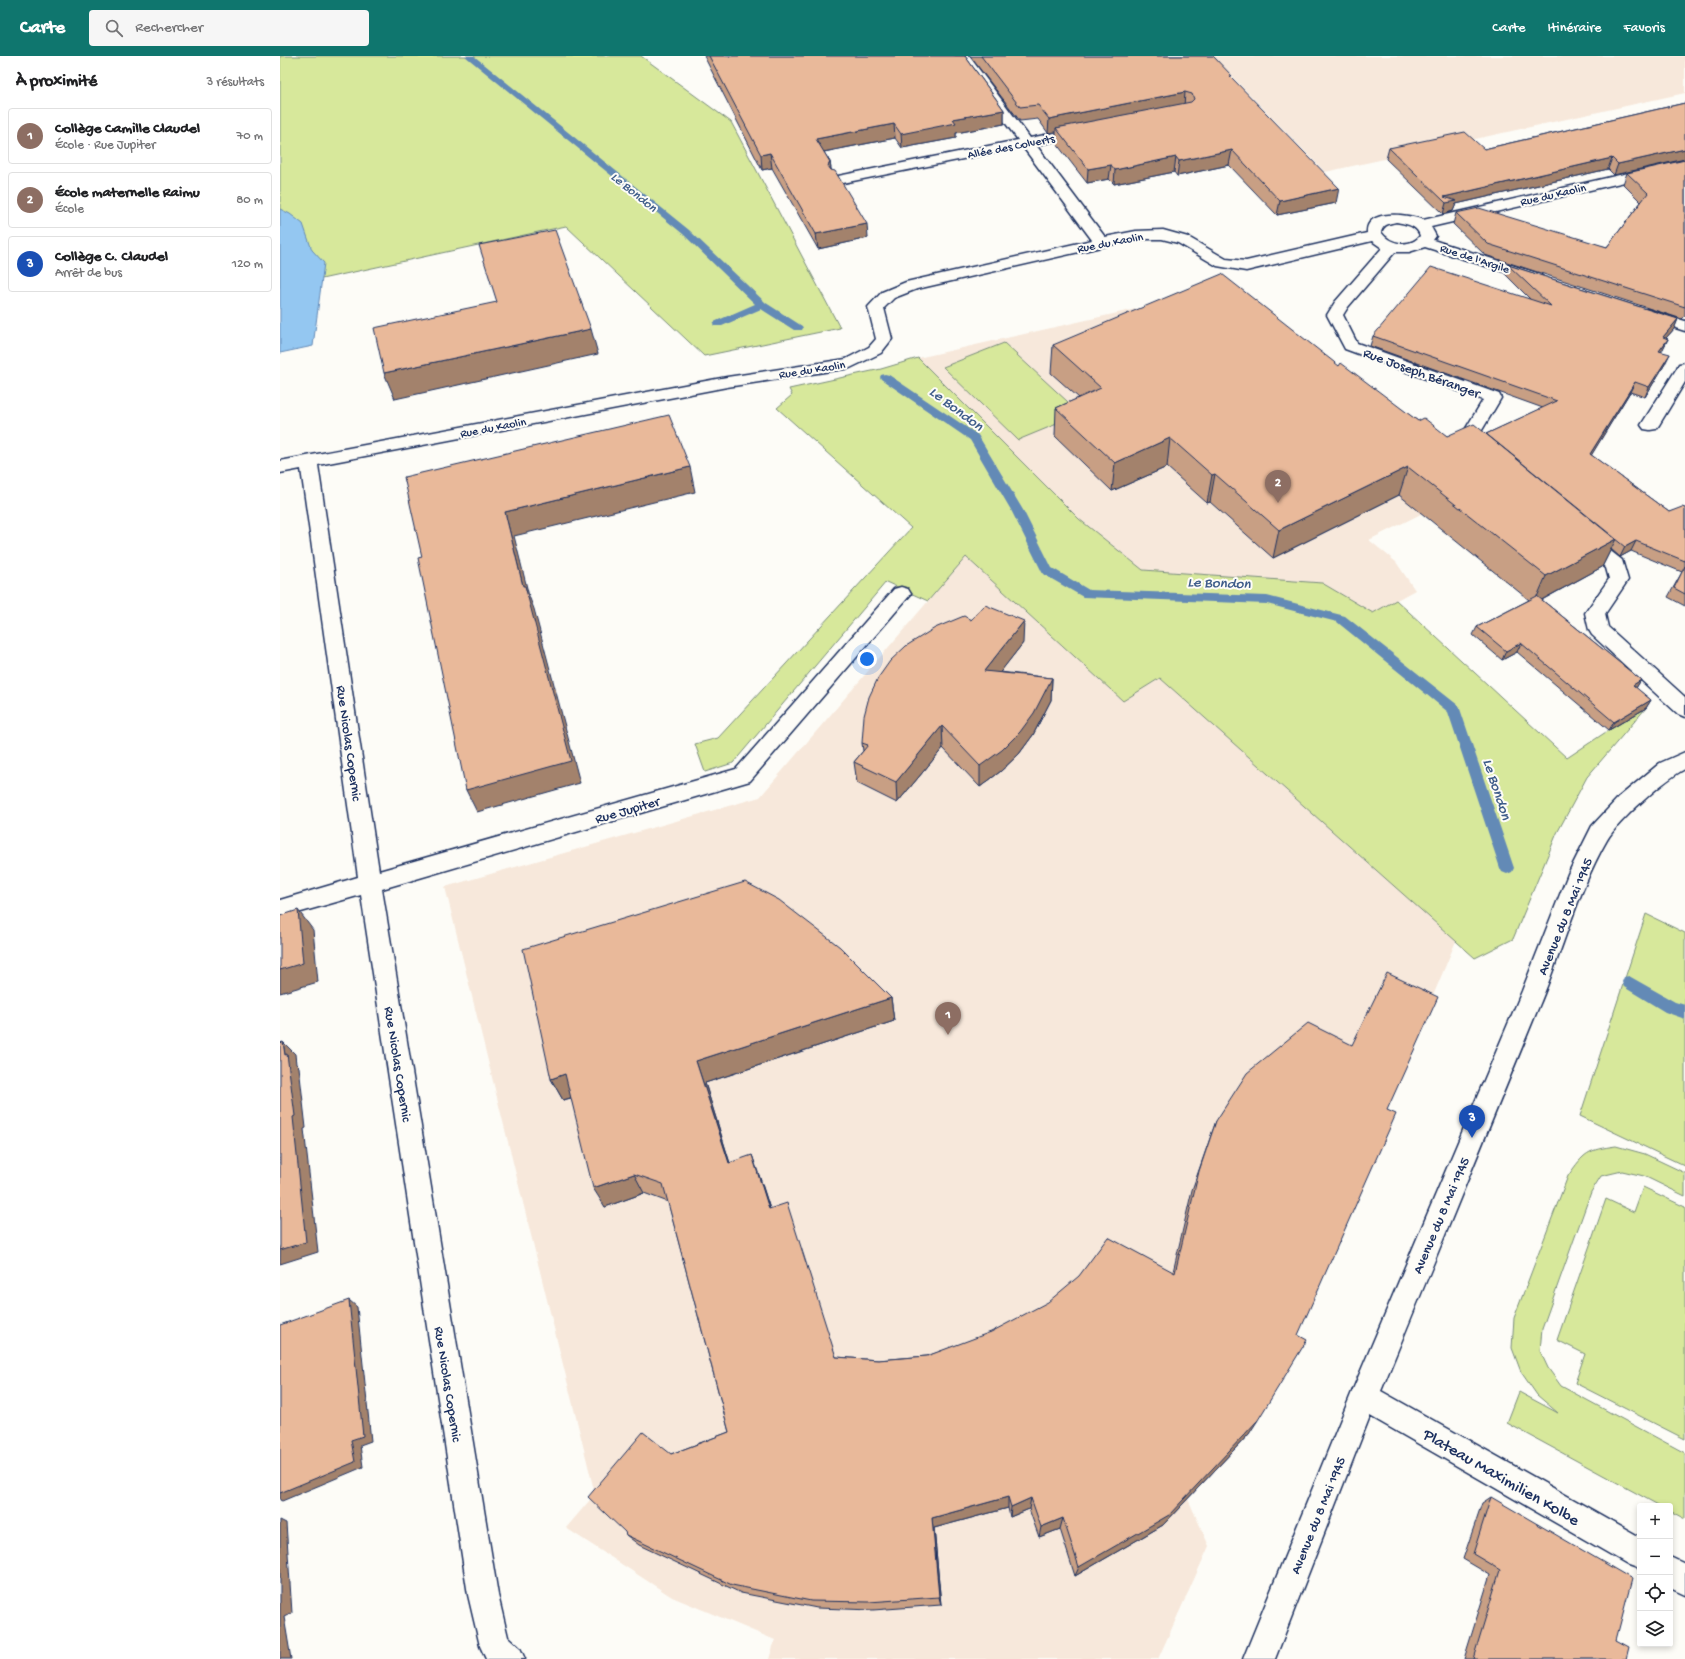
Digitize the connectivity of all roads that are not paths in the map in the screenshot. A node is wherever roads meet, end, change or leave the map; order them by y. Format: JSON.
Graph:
{"nodes":[{"id":1,"x":962,"y":56,"type":"edge"},
{"id":2,"x":1099,"y":129,"type":"edge"},
{"id":3,"x":1028,"y":143,"type":"junction"},
{"id":4,"x":1685,"y":164,"type":"edge"},
{"id":5,"x":838,"y":180,"type":"edge"},
{"id":6,"x":1421,"y":225,"type":"junction"},
{"id":7,"x":1375,"y":236,"type":"junction"},
{"id":8,"x":1425,"y":242,"type":"junction"},
{"id":9,"x":1102,"y":243,"type":"junction"},
{"id":10,"x":1392,"y":246,"type":"junction"},
{"id":11,"x":1552,"y":283,"type":"edge"},
{"id":12,"x":1633,"y":310,"type":"edge"},
{"id":13,"x":1685,"y":326,"type":"edge"},
{"id":14,"x":1685,"y":368,"type":"edge"},
{"id":15,"x":1650,"y":424,"type":"dead end"},
{"id":16,"x":1484,"y":457,"type":"edge"},
{"id":17,"x":308,"y":460,"type":"junction"},
{"id":18,"x":280,"y":467,"type":"edge"},
{"id":19,"x":1573,"y":531,"type":"edge"},
{"id":20,"x":901,"y":594,"type":"dead end"},
{"id":21,"x":1685,"y":709,"type":"edge"},
{"id":22,"x":1685,"y":760,"type":"edge"},
{"id":23,"x":370,"y":883,"type":"junction"},
{"id":24,"x":280,"y":908,"type":"edge"},
{"id":25,"x":1364,"y":1397,"type":"junction"},
{"id":26,"x":1637,"y":1552,"type":"edge"},
{"id":27,"x":1673,"y":1574,"type":"edge"},
{"id":28,"x":1685,"y":1580,"type":"edge"},
{"id":29,"x":509,"y":1659,"type":"edge"},
{"id":30,"x":1259,"y":1659,"type":"edge"}],
"edges":[{"from":1,"to":3,"type":"street"},
{"from":2,"to":3,"type":"street","name":"Allée des Colverts"},
{"from":3,"to":5,"type":"street","name":"Allée des Colverts"},
{"from":3,"to":9,"type":"street"},
{"from":4,"to":6,"type":"street","name":"Rue du Kaolin"},
{"from":6,"to":7,"type":"street"},
{"from":6,"to":8,"type":"street"},
{"from":7,"to":9,"type":"street","name":"Rue du Kaolin"},
{"from":7,"to":10,"type":"street"},
{"from":8,"to":10,"type":"street"},
{"from":8,"to":11,"type":"street","name":"Rue de l'Argile"},
{"from":9,"to":17,"type":"street","name":"Rue du Kaolin"},
{"from":10,"to":16,"type":"street","name":"Rue Joseph Béranger"},
{"from":12,"to":13,"type":"street"},
{"from":14,"to":15,"type":"street"},
{"from":17,"to":18,"type":"street","name":"Rue du Kaolin"},
{"from":17,"to":23,"type":"street","name":"Rue Nicolas Copernic"},
{"from":19,"to":21,"type":"street"},
{"from":20,"to":23,"type":"street","name":"Rue Jupiter"},
{"from":22,"to":25,"type":"street","name":"Avenue du 8 Mai 1945"},
{"from":23,"to":24,"type":"street","name":"Rue Jupiter"},
{"from":23,"to":29,"type":"street","name":"Rue Nicolas Copernic"},
{"from":25,"to":26,"type":"street","name":"Plateau Maximilien Kolbe"},
{"from":25,"to":30,"type":"street","name":"Avenue du 8 Mai 1945"},
{"from":27,"to":28,"type":"street"}]}
